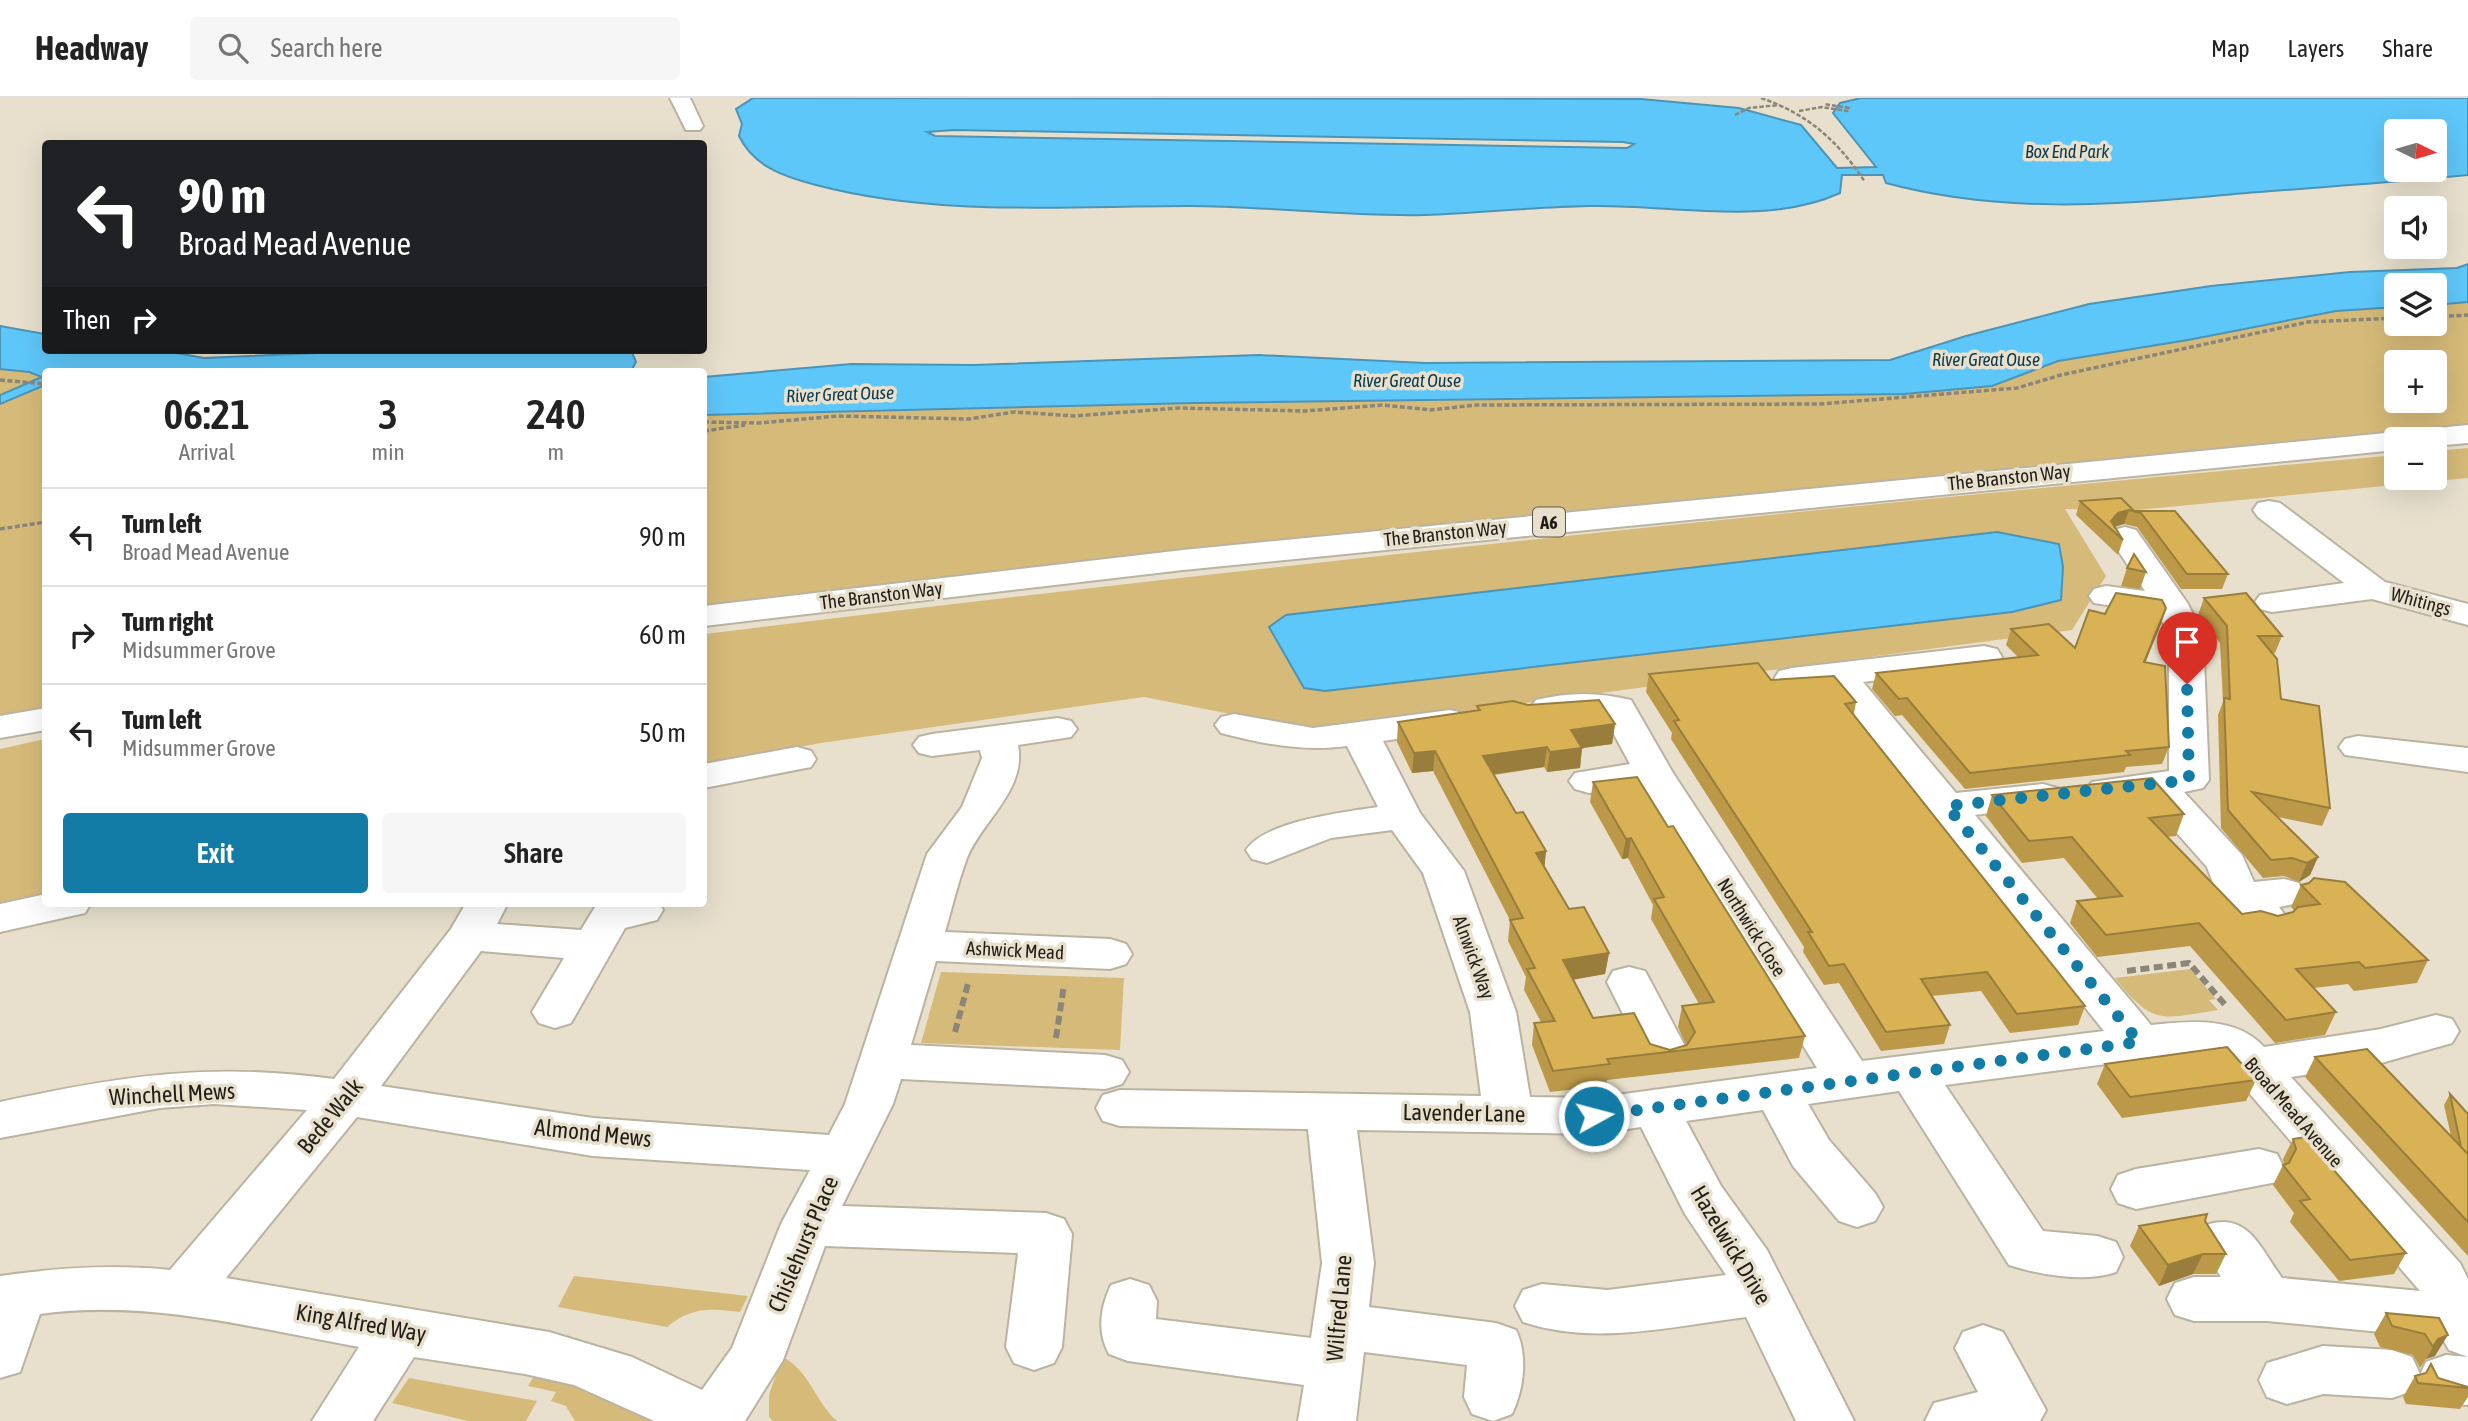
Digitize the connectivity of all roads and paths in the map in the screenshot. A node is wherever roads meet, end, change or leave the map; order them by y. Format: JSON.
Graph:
{"nodes":[{"id":1,"x":680,"y":98,"type":"edge"},
{"id":2,"x":1762,"y":98,"type":"edge"},
{"id":3,"x":1783,"y":104,"type":"junction"},
{"id":4,"x":1824,"y":104,"type":"dead end"},
{"id":5,"x":1798,"y":111,"type":"junction"},
{"id":6,"x":1735,"y":115,"type":"dead end"},
{"id":7,"x":693,"y":126,"type":"dead end"},
{"id":8,"x":1865,"y":182,"type":"dead end"},
{"id":9,"x":2468,"y":315,"type":"edge"},
{"id":10,"x":2447,"y":316,"type":"edge"},
{"id":11,"x":2384,"y":319,"type":"edge"},
{"id":12,"x":0,"y":381,"type":"edge"},
{"id":13,"x":42,"y":384,"type":"edge"},
{"id":14,"x":707,"y":422,"type":"edge"},
{"id":15,"x":759,"y":423,"type":"junction"},
{"id":16,"x":707,"y":431,"type":"edge"},
{"id":17,"x":2468,"y":434,"type":"edge"},
{"id":18,"x":2447,"y":436,"type":"edge"},
{"id":19,"x":2384,"y":442,"type":"edge"},
{"id":20,"x":2269,"y":510,"type":"dead end"},
{"id":21,"x":42,"y":523,"type":"edge"},
{"id":22,"x":0,"y":529,"type":"edge"},
{"id":23,"x":2125,"y":537,"type":"edge"},
{"id":24,"x":2373,"y":589,"type":"junction"},
{"id":25,"x":2106,"y":596,"type":"dead end"},
{"id":26,"x":2272,"y":601,"type":"dead end"},
{"id":27,"x":2211,"y":603,"type":"edge"},
{"id":28,"x":2171,"y":604,"type":"junction"},
{"id":29,"x":707,"y":615,"type":"edge"},
{"id":30,"x":2468,"y":615,"type":"edge"},
{"id":31,"x":1984,"y":657,"type":"dead end"},
{"id":32,"x":1837,"y":674,"type":"junction"},
{"id":33,"x":1792,"y":679,"type":"edge"},
{"id":34,"x":1526,"y":711,"type":"edge"},
{"id":35,"x":42,"y":720,"type":"edge"},
{"id":36,"x":1450,"y":721,"type":"edge"},
{"id":37,"x":1234,"y":725,"type":"dead end"},
{"id":38,"x":0,"y":727,"type":"edge"},
{"id":39,"x":1058,"y":729,"type":"dead end"},
{"id":40,"x":997,"y":737,"type":"junction"},
{"id":41,"x":1365,"y":742,"type":"junction"},
{"id":42,"x":932,"y":745,"type":"dead end"},
{"id":43,"x":2358,"y":747,"type":"dead end"},
{"id":44,"x":797,"y":759,"type":"dead end"},
{"id":45,"x":2468,"y":760,"type":"edge"},
{"id":46,"x":1654,"y":773,"type":"junction"},
{"id":47,"x":707,"y":775,"type":"edge"},
{"id":48,"x":1589,"y":781,"type":"dead end"},
{"id":49,"x":2155,"y":784,"type":"junction"},
{"id":50,"x":1947,"y":806,"type":"junction"},
{"id":51,"x":1402,"y":816,"type":"junction"},
{"id":52,"x":1267,"y":850,"type":"dead end"},
{"id":53,"x":2265,"y":904,"type":"dead end"},
{"id":54,"x":51,"y":907,"type":"edge"},
{"id":55,"x":642,"y":910,"type":"dead end"},
{"id":56,"x":0,"y":918,"type":"edge"},
{"id":57,"x":478,"y":919,"type":"edge"},
{"id":58,"x":593,"y":945,"type":"junction"},
{"id":59,"x":920,"y":946,"type":"junction"},
{"id":60,"x":978,"y":948,"type":"junction"},
{"id":61,"x":1090,"y":953,"type":"joint"},
{"id":62,"x":2086,"y":976,"type":"junction"},
{"id":63,"x":1629,"y":982,"type":"dead end"},
{"id":64,"x":555,"y":1013,"type":"dead end"},
{"id":65,"x":2233,"y":1013,"type":"dead end"},
{"id":66,"x":2436,"y":1031,"type":"dead end"},
{"id":67,"x":2139,"y":1042,"type":"junction"},
{"id":68,"x":885,"y":1061,"type":"junction"},
{"id":69,"x":947,"y":1064,"type":"junction"},
{"id":70,"x":2253,"y":1066,"type":"junction"},
{"id":71,"x":1051,"y":1070,"type":"junction"},
{"id":72,"x":1911,"y":1072,"type":"junction"},
{"id":73,"x":1850,"y":1081,"type":"junction"},
{"id":74,"x":1671,"y":1084,"type":"junction"},
{"id":75,"x":1777,"y":1091,"type":"junction"},
{"id":76,"x":346,"y":1097,"type":"junction"},
{"id":77,"x":1332,"y":1111,"type":"junction"},
{"id":78,"x":1508,"y":1113,"type":"junction"},
{"id":79,"x":0,"y":1120,"type":"edge"},
{"id":80,"x":841,"y":1155,"type":"junction"},
{"id":81,"x":2298,"y":1163,"type":"junction"},
{"id":82,"x":2136,"y":1189,"type":"dead end"},
{"id":83,"x":1857,"y":1207,"type":"dead end"},
{"id":84,"x":807,"y":1224,"type":"junction"},
{"id":85,"x":2224,"y":1240,"type":"dead end"},
{"id":86,"x":2097,"y":1257,"type":"dead end"},
{"id":87,"x":184,"y":1291,"type":"junction"},
{"id":88,"x":1762,"y":1293,"type":"junction"},
{"id":89,"x":9,"y":1296,"type":"edge"},
{"id":90,"x":2194,"y":1299,"type":"dead end"},
{"id":91,"x":2267,"y":1299,"type":"junction"},
{"id":92,"x":1130,"y":1301,"type":"dead end"},
{"id":93,"x":1542,"y":1306,"type":"dead end"},
{"id":94,"x":2458,"y":1328,"type":"edge"},
{"id":95,"x":400,"y":1332,"type":"junction"},
{"id":96,"x":1337,"y":1345,"type":"junction"},
{"id":97,"x":1034,"y":1347,"type":"dead end"},
{"id":98,"x":1983,"y":1348,"type":"dead end"},
{"id":99,"x":0,"y":1355,"type":"edge"},
{"id":100,"x":2392,"y":1374,"type":"dead end"},
{"id":101,"x":2287,"y":1380,"type":"dead end"},
{"id":102,"x":1492,"y":1397,"type":"dead end"},
{"id":103,"x":341,"y":1421,"type":"edge"},
{"id":104,"x":711,"y":1421,"type":"edge"},
{"id":105,"x":1327,"y":1421,"type":"edge"},
{"id":106,"x":1825,"y":1421,"type":"edge"},
{"id":107,"x":1954,"y":1421,"type":"edge"}],
"edges":[{"from":1,"to":7,"type":"main road"},
{"from":2,"to":3,"type":"path"},
{"from":3,"to":5,"type":"path"},
{"from":3,"to":6,"type":"path"},
{"from":4,"to":5,"type":"path"},
{"from":5,"to":8,"type":"path"},
{"from":9,"to":10,"type":"path"},
{"from":11,"to":15,"type":"path"},
{"from":12,"to":13,"type":"path"},
{"from":14,"to":15,"type":"path"},
{"from":15,"to":16,"type":"path"},
{"from":17,"to":18,"type":"main road"},
{"from":19,"to":29,"type":"main road","name":"The Branston Way","number":"A6"},
{"from":20,"to":24,"type":"main road","name":"Whitings"},
{"from":21,"to":22,"type":"path"},
{"from":23,"to":28,"type":"main road"},
{"from":24,"to":26,"type":"main road","name":"Whitings"},
{"from":24,"to":30,"type":"main road","name":"Whitings"},
{"from":25,"to":28,"type":"main road"},
{"from":27,"to":28,"type":"main road"},
{"from":28,"to":49,"type":"main road"},
{"from":31,"to":32,"type":"main road"},
{"from":32,"to":33,"type":"main road"},
{"from":32,"to":50,"type":"main road"},
{"from":34,"to":46,"type":"main road","name":"Northwick Close"},
{"from":35,"to":38,"type":"main road"},
{"from":36,"to":41,"type":"main road"},
{"from":37,"to":41,"type":"main road"},
{"from":39,"to":40,"type":"main road"},
{"from":40,"to":42,"type":"main road"},
{"from":40,"to":59,"type":"main road","name":"Chislehurst Place"},
{"from":41,"to":51,"type":"main road","name":"Alnwick Way"},
{"from":43,"to":45,"type":"main road"},
{"from":44,"to":47,"type":"main road"},
{"from":46,"to":48,"type":"main road"},
{"from":46,"to":73,"type":"main road","name":"Northwick Close"},
{"from":49,"to":50,"type":"main road"},
{"from":49,"to":53,"type":"main road"},
{"from":50,"to":62,"type":"main road"},
{"from":51,"to":52,"type":"main road"},
{"from":51,"to":78,"type":"main road","name":"Alnwick Way"},
{"from":54,"to":56,"type":"main road"},
{"from":55,"to":58,"type":"main road"},
{"from":57,"to":58,"type":"main road","name":"Bede Walk"},
{"from":57,"to":76,"type":"main road","name":"Bede Walk"},
{"from":58,"to":64,"type":"main road"},
{"from":59,"to":60,"type":"main road","name":"Ashwick Mead"},
{"from":59,"to":68,"type":"main road","name":"Chislehurst Place"},
{"from":60,"to":61,"type":"main road","name":"Ashwick Mead"},
{"from":60,"to":69,"type":"path"},
{"from":61,"to":71,"type":"path"},
{"from":62,"to":65,"type":"path"},
{"from":62,"to":67,"type":"main road"},
{"from":63,"to":74,"type":"main road","name":"Hazelwick Drive"},
{"from":66,"to":70,"type":"main road"},
{"from":67,"to":70,"type":"main road","name":"Broad Mead Avenue"},
{"from":67,"to":72,"type":"main road","name":"Lavender Lane"},
{"from":68,"to":69,"type":"main road"},
{"from":68,"to":80,"type":"main road","name":"Chislehurst Place"},
{"from":69,"to":71,"type":"main road"},
{"from":70,"to":81,"type":"main road","name":"Broad Mead Avenue"},
{"from":71,"to":77,"type":"main road","name":"Lavender Lane"},
{"from":72,"to":73,"type":"main road","name":"Lavender Lane"},
{"from":72,"to":86,"type":"main road"},
{"from":73,"to":75,"type":"main road","name":"Lavender Lane"},
{"from":74,"to":75,"type":"main road","name":"Lavender Lane"},
{"from":74,"to":78,"type":"main road","name":"Lavender Lane"},
{"from":74,"to":88,"type":"main road","name":"Hazelwick Drive"},
{"from":75,"to":83,"type":"main road"},
{"from":76,"to":79,"type":"main road","name":"Winchell Mews"},
{"from":76,"to":80,"type":"main road","name":"Almond Mews"},
{"from":76,"to":87,"type":"main road","name":"Bede Walk"},
{"from":77,"to":78,"type":"main road","name":"Lavender Lane"},
{"from":77,"to":96,"type":"main road","name":"Wilfred Lane"},
{"from":80,"to":84,"type":"main road","name":"Chislehurst Place"},
{"from":81,"to":82,"type":"main road"},
{"from":81,"to":94,"type":"main road","name":"Broad Mead Avenue"},
{"from":84,"to":97,"type":"main road"},
{"from":84,"to":104,"type":"main road","name":"Chislehurst Place"},
{"from":85,"to":91,"type":"main road"},
{"from":87,"to":89,"type":"main road","name":"King Alfred Way"},
{"from":87,"to":95,"type":"main road","name":"King Alfred Way"},
{"from":88,"to":93,"type":"main road"},
{"from":88,"to":106,"type":"main road","name":"Hazelwick Drive"},
{"from":89,"to":99,"type":"main road"},
{"from":90,"to":91,"type":"main road"},
{"from":91,"to":94,"type":"main road"},
{"from":92,"to":96,"type":"main road"},
{"from":95,"to":103,"type":"main road"},
{"from":95,"to":104,"type":"main road","name":"King Alfred Way"},
{"from":96,"to":102,"type":"main road"},
{"from":96,"to":105,"type":"main road","name":"Wilfred Lane"},
{"from":98,"to":107,"type":"main road"},
{"from":100,"to":101,"type":"main road"}]}
